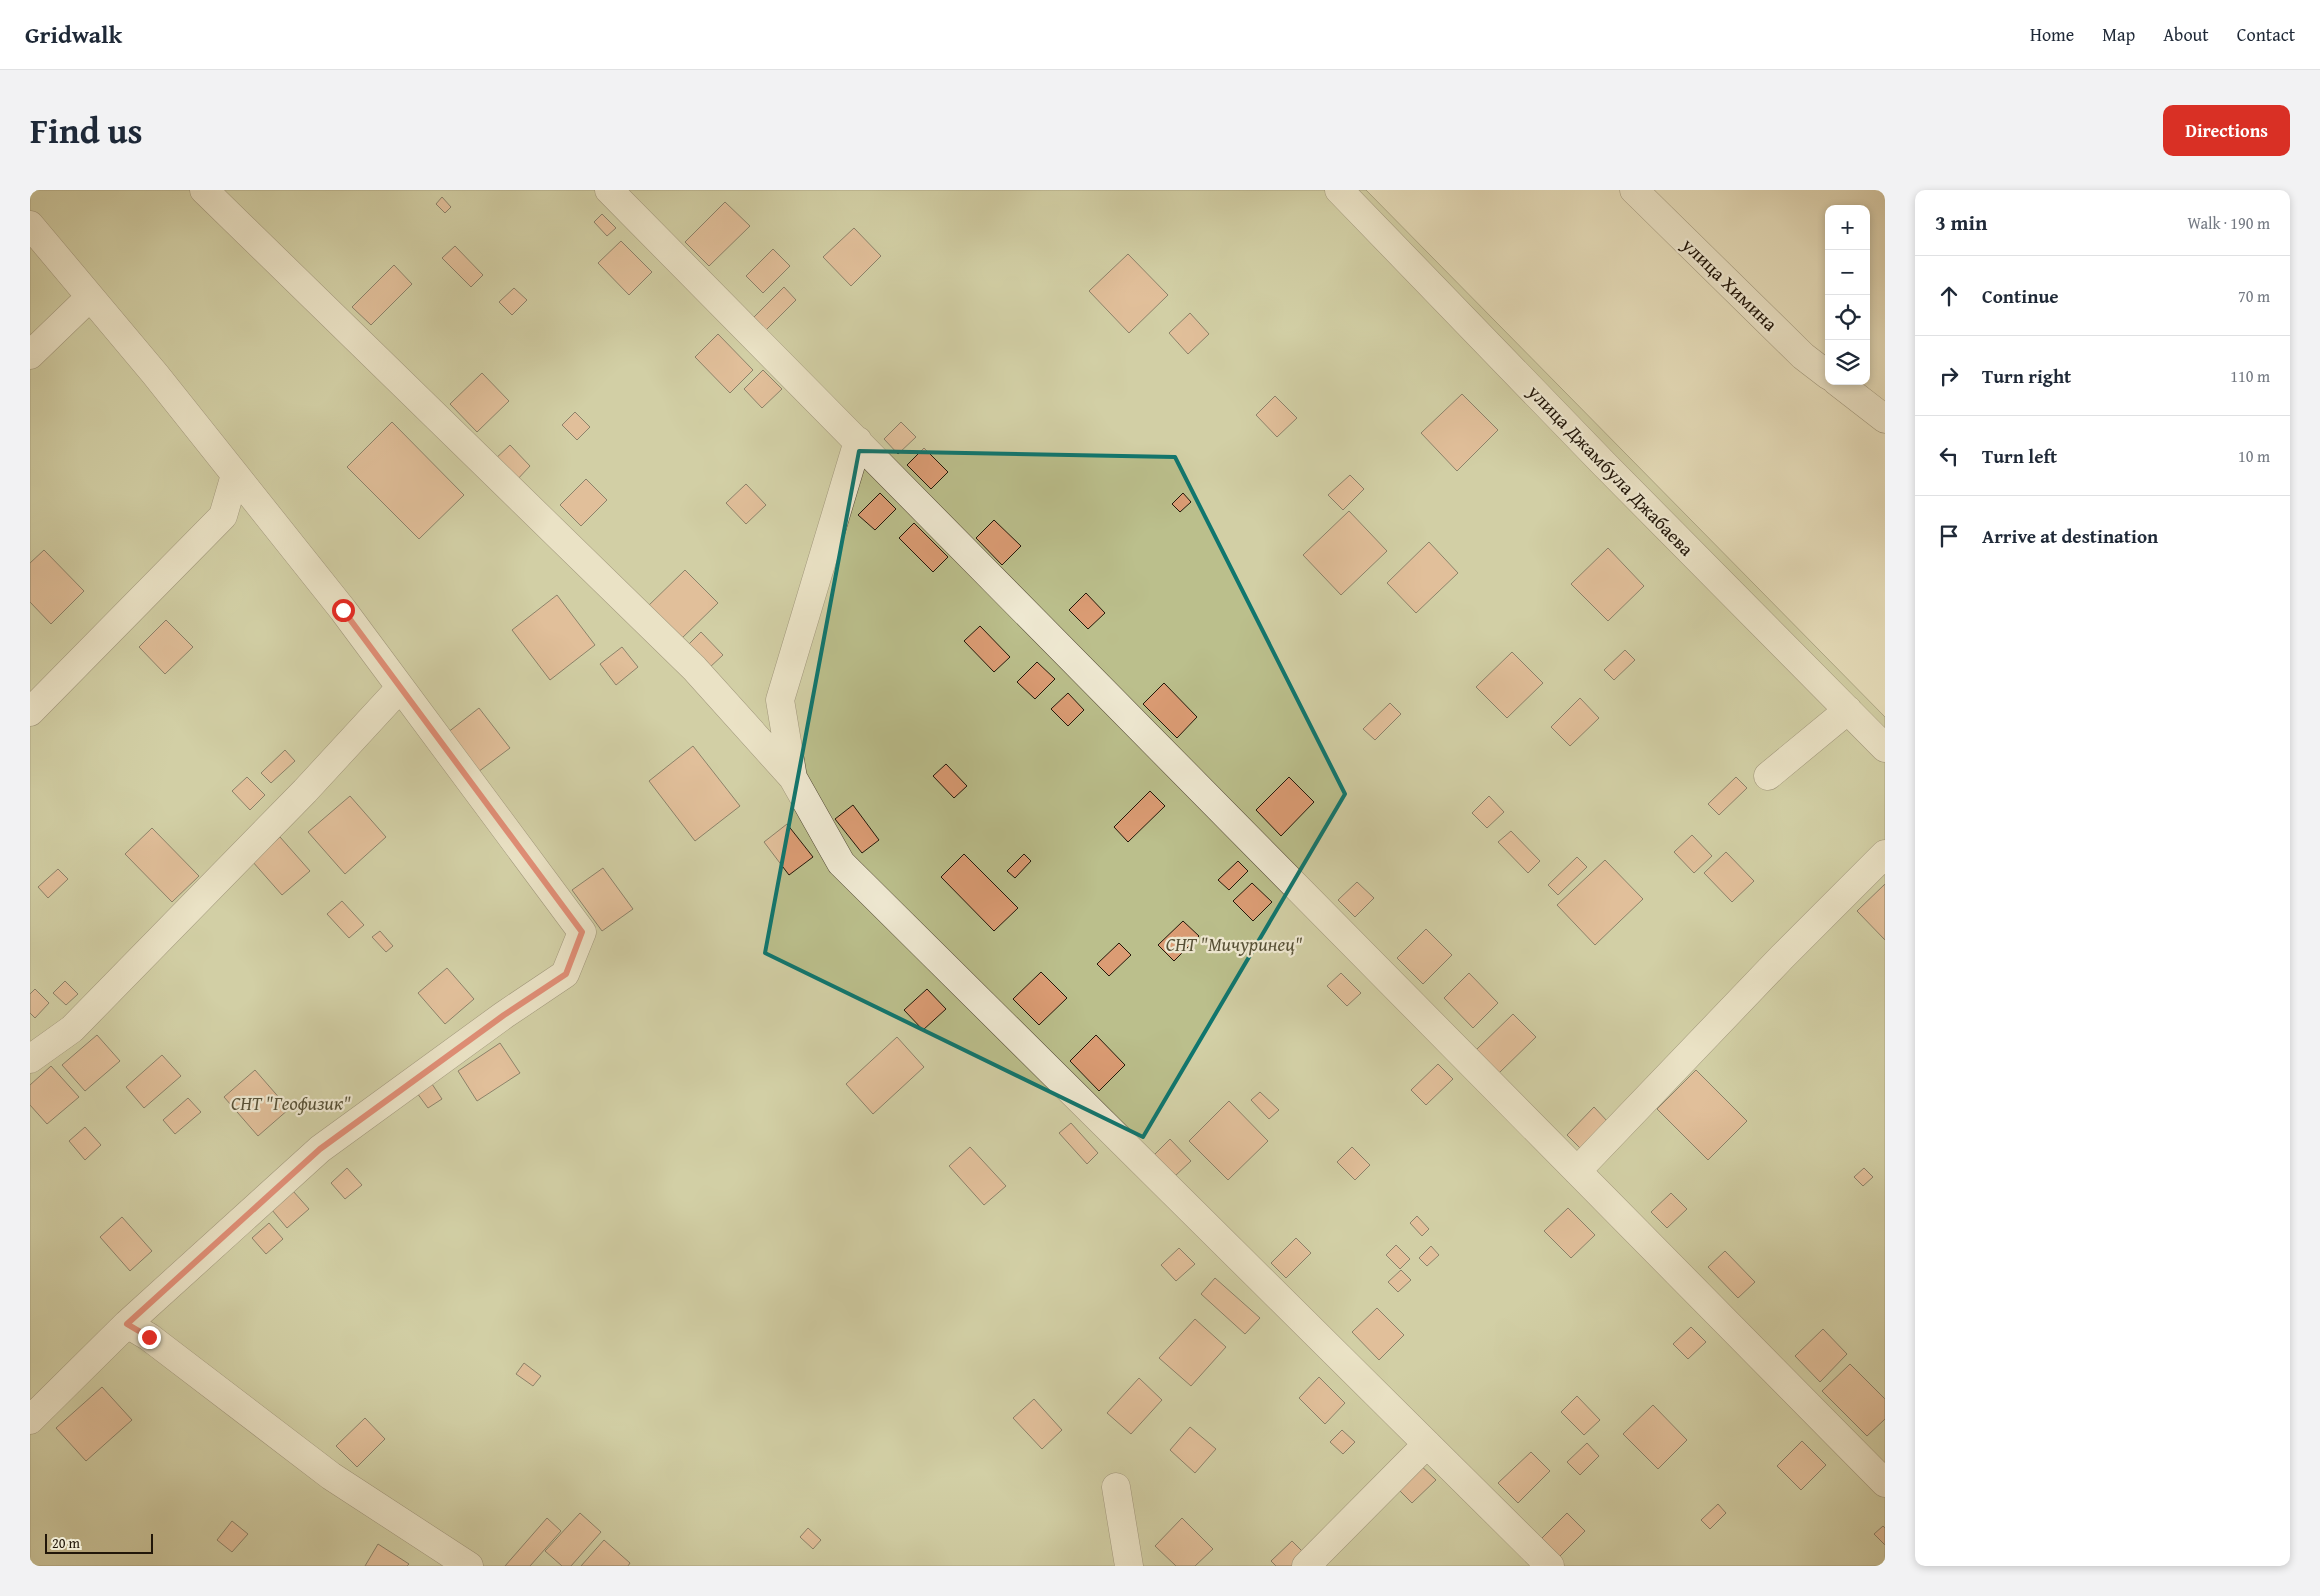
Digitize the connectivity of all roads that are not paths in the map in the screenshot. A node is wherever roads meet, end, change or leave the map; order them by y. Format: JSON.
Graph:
{"nodes":[{"id":1,"x":204,"y":190,"type":"edge"},
{"id":2,"x":609,"y":190,"type":"edge"},
{"id":3,"x":1339,"y":190,"type":"edge"},
{"id":4,"x":1634,"y":190,"type":"edge"},
{"id":5,"x":30,"y":225,"type":"edge"},
{"id":6,"x":90,"y":296,"type":"junction"},
{"id":7,"x":30,"y":355,"type":"edge"},
{"id":8,"x":1825,"y":373,"type":"edge"},
{"id":9,"x":1841,"y":385,"type":"edge"},
{"id":10,"x":1885,"y":418,"type":"edge"},
{"id":11,"x":858,"y":441,"type":"junction"},
{"id":12,"x":235,"y":475,"type":"junction"},
{"id":13,"x":400,"y":688,"type":"junction"},
{"id":14,"x":1848,"y":710,"type":"junction"},
{"id":15,"x":30,"y":712,"type":"edge"},
{"id":16,"x":1885,"y":748,"type":"edge"},
{"id":17,"x":1768,"y":776,"type":"dead end"},
{"id":18,"x":793,"y":778,"type":"junction"},
{"id":19,"x":1885,"y":854,"type":"edge"},
{"id":20,"x":30,"y":1059,"type":"edge"},
{"id":21,"x":1577,"y":1171,"type":"junction"},
{"id":22,"x":127,"y":1324,"type":"junction"},
{"id":23,"x":30,"y":1420,"type":"edge"},
{"id":24,"x":1427,"y":1444,"type":"junction"},
{"id":25,"x":1885,"y":1483,"type":"edge"},
{"id":26,"x":1116,"y":1487,"type":"dead end"},
{"id":27,"x":469,"y":1566,"type":"edge"},
{"id":28,"x":1129,"y":1566,"type":"edge"},
{"id":29,"x":1306,"y":1566,"type":"edge"},
{"id":30,"x":1550,"y":1566,"type":"edge"}],
"edges":[{"from":1,"to":18,"type":"street"},
{"from":2,"to":11,"type":"street"},
{"from":3,"to":14,"type":"street","name":"улица Джамбула Джабаева"},
{"from":4,"to":8,"type":"street","name":"улица Химина"},
{"from":5,"to":6,"type":"street"},
{"from":6,"to":7,"type":"street"},
{"from":6,"to":12,"type":"street"},
{"from":9,"to":10,"type":"street"},
{"from":11,"to":18,"type":"street"},
{"from":11,"to":21,"type":"street"},
{"from":12,"to":13,"type":"street"},
{"from":12,"to":15,"type":"street"},
{"from":13,"to":20,"type":"street"},
{"from":13,"to":22,"type":"street"},
{"from":14,"to":16,"type":"street","name":"улица Джамбула Джабаева"},
{"from":14,"to":17,"type":"street"},
{"from":18,"to":24,"type":"street"},
{"from":19,"to":21,"type":"street"},
{"from":21,"to":25,"type":"street"},
{"from":22,"to":23,"type":"street"},
{"from":22,"to":27,"type":"street"},
{"from":24,"to":29,"type":"street"},
{"from":24,"to":30,"type":"street"},
{"from":26,"to":28,"type":"street"}]}
